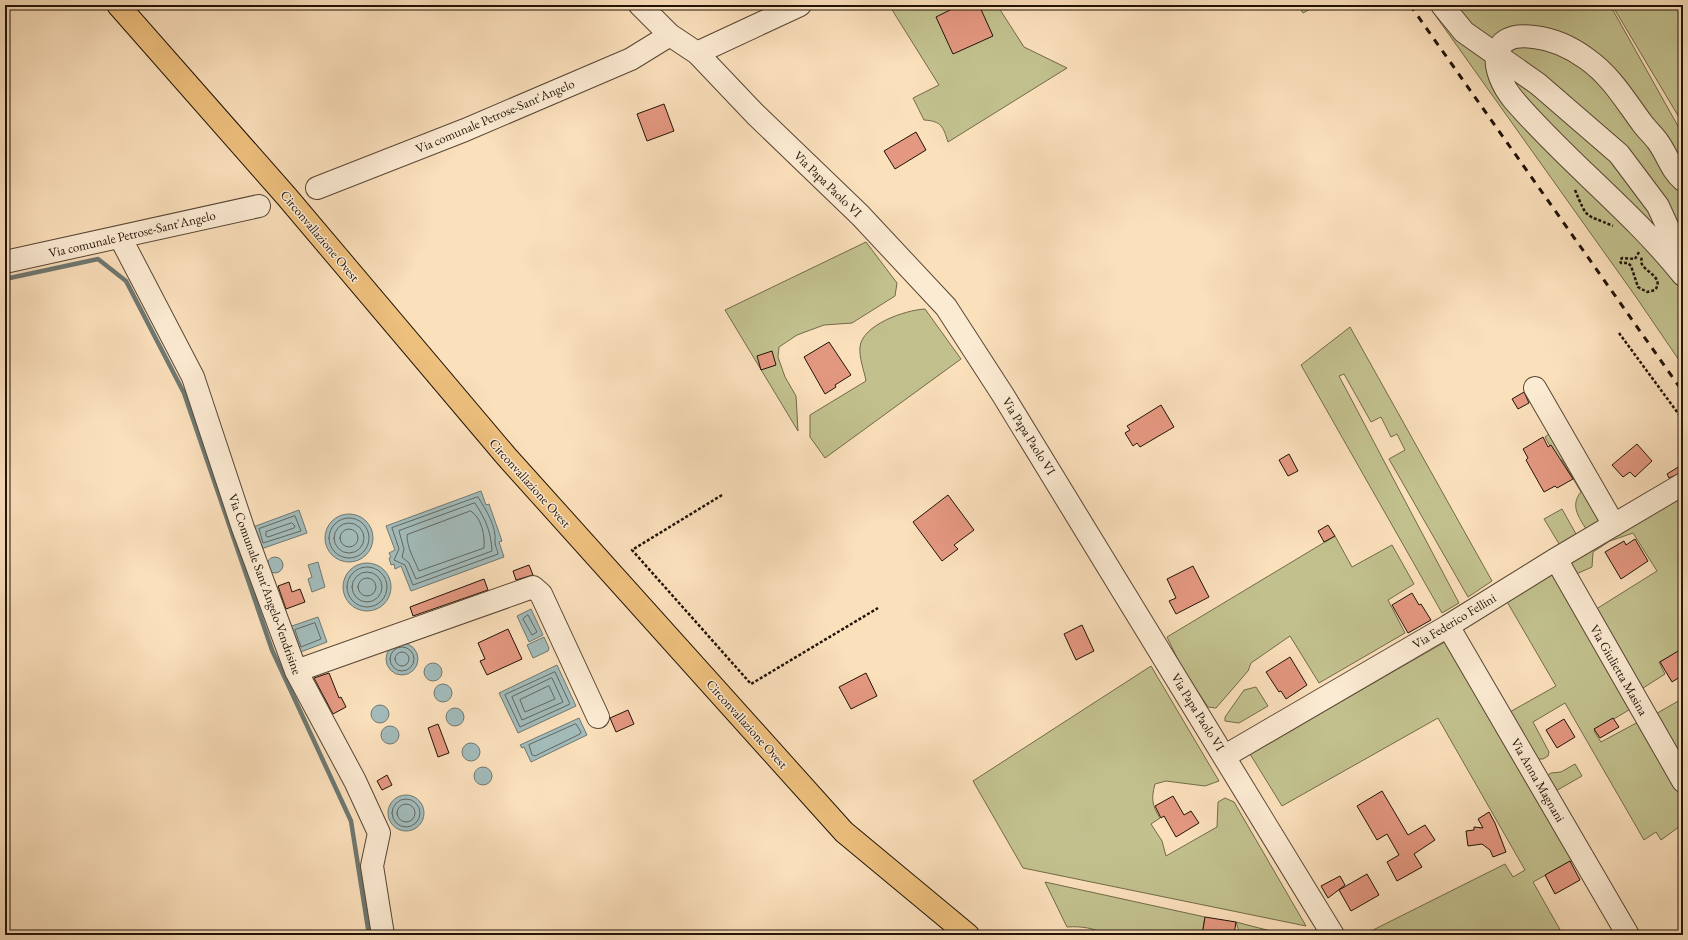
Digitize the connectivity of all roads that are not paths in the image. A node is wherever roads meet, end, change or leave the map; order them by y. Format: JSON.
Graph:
{"nodes":[{"id":1,"x":118,"y":5,"type":"edge"},
{"id":2,"x":640,"y":5,"type":"edge"},
{"id":3,"x":800,"y":5,"type":"edge"},
{"id":4,"x":1442,"y":5,"type":"edge"},
{"id":5,"x":670,"y":35,"type":"junction"},
{"id":6,"x":697,"y":53,"type":"junction"},
{"id":7,"x":1496,"y":56,"type":"junction"},
{"id":8,"x":1683,"y":180,"type":"edge"},
{"id":9,"x":317,"y":188,"type":"dead end"},
{"id":10,"x":259,"y":206,"type":"dead end"},
{"id":11,"x":120,"y":237,"type":"junction"},
{"id":12,"x":1683,"y":261,"type":"edge"},
{"id":13,"x":5,"y":262,"type":"edge"},
{"id":14,"x":1683,"y":275,"type":"edge"},
{"id":15,"x":1535,"y":388,"type":"dead end"},
{"id":16,"x":1683,"y":484,"type":"edge"},
{"id":17,"x":1614,"y":525,"type":"junction"},
{"id":18,"x":1556,"y":559,"type":"junction"},
{"id":19,"x":1448,"y":626,"type":"junction"},
{"id":20,"x":296,"y":671,"type":"junction"},
{"id":21,"x":598,"y":717,"type":"dead end"},
{"id":22,"x":1225,"y":756,"type":"junction"},
{"id":23,"x":1683,"y":781,"type":"edge"},
{"id":24,"x":383,"y":935,"type":"edge"},
{"id":25,"x":968,"y":935,"type":"edge"},
{"id":26,"x":1333,"y":935,"type":"edge"},
{"id":27,"x":1628,"y":935,"type":"edge"}],
"edges":[{"from":1,"to":25,"type":"main road","name":"Circonvallazione Ovest"},
{"from":2,"to":5,"type":"street","name":"Via Papa Paolo VI"},
{"from":3,"to":6,"type":"street"},
{"from":4,"to":7,"type":"street"},
{"from":5,"to":6,"type":"street","name":"Via Papa Paolo VI"},
{"from":5,"to":9,"type":"street","name":"Via comunale Petrose-Sant'Angelo"},
{"from":6,"to":22,"type":"street","name":"Via Papa Paolo VI"},
{"from":7,"to":8,"type":"street"},
{"from":7,"to":12,"type":"street"},
{"from":7,"to":14,"type":"street"},
{"from":10,"to":11,"type":"street","name":"Via comunale Petrose-Sant'Angelo"},
{"from":11,"to":13,"type":"street","name":"Via comunale Petrose-Sant'Angelo"},
{"from":11,"to":20,"type":"street","name":"Via Comunale Sant'Angelo-Vendrisine"},
{"from":15,"to":17,"type":"street"},
{"from":16,"to":17,"type":"street","name":"Via Federico Fellini"},
{"from":17,"to":18,"type":"street","name":"Via Federico Fellini"},
{"from":18,"to":19,"type":"street","name":"Via Federico Fellini"},
{"from":18,"to":23,"type":"street","name":"Via Giulietta Masina"},
{"from":19,"to":22,"type":"street","name":"Via Federico Fellini"},
{"from":19,"to":27,"type":"street","name":"Via Anna Magnani"},
{"from":20,"to":21,"type":"street"},
{"from":20,"to":24,"type":"street","name":"Via Comunale Sant'Angelo-Vendrisine"},
{"from":22,"to":26,"type":"street","name":"Via Papa Paolo VI"}]}
